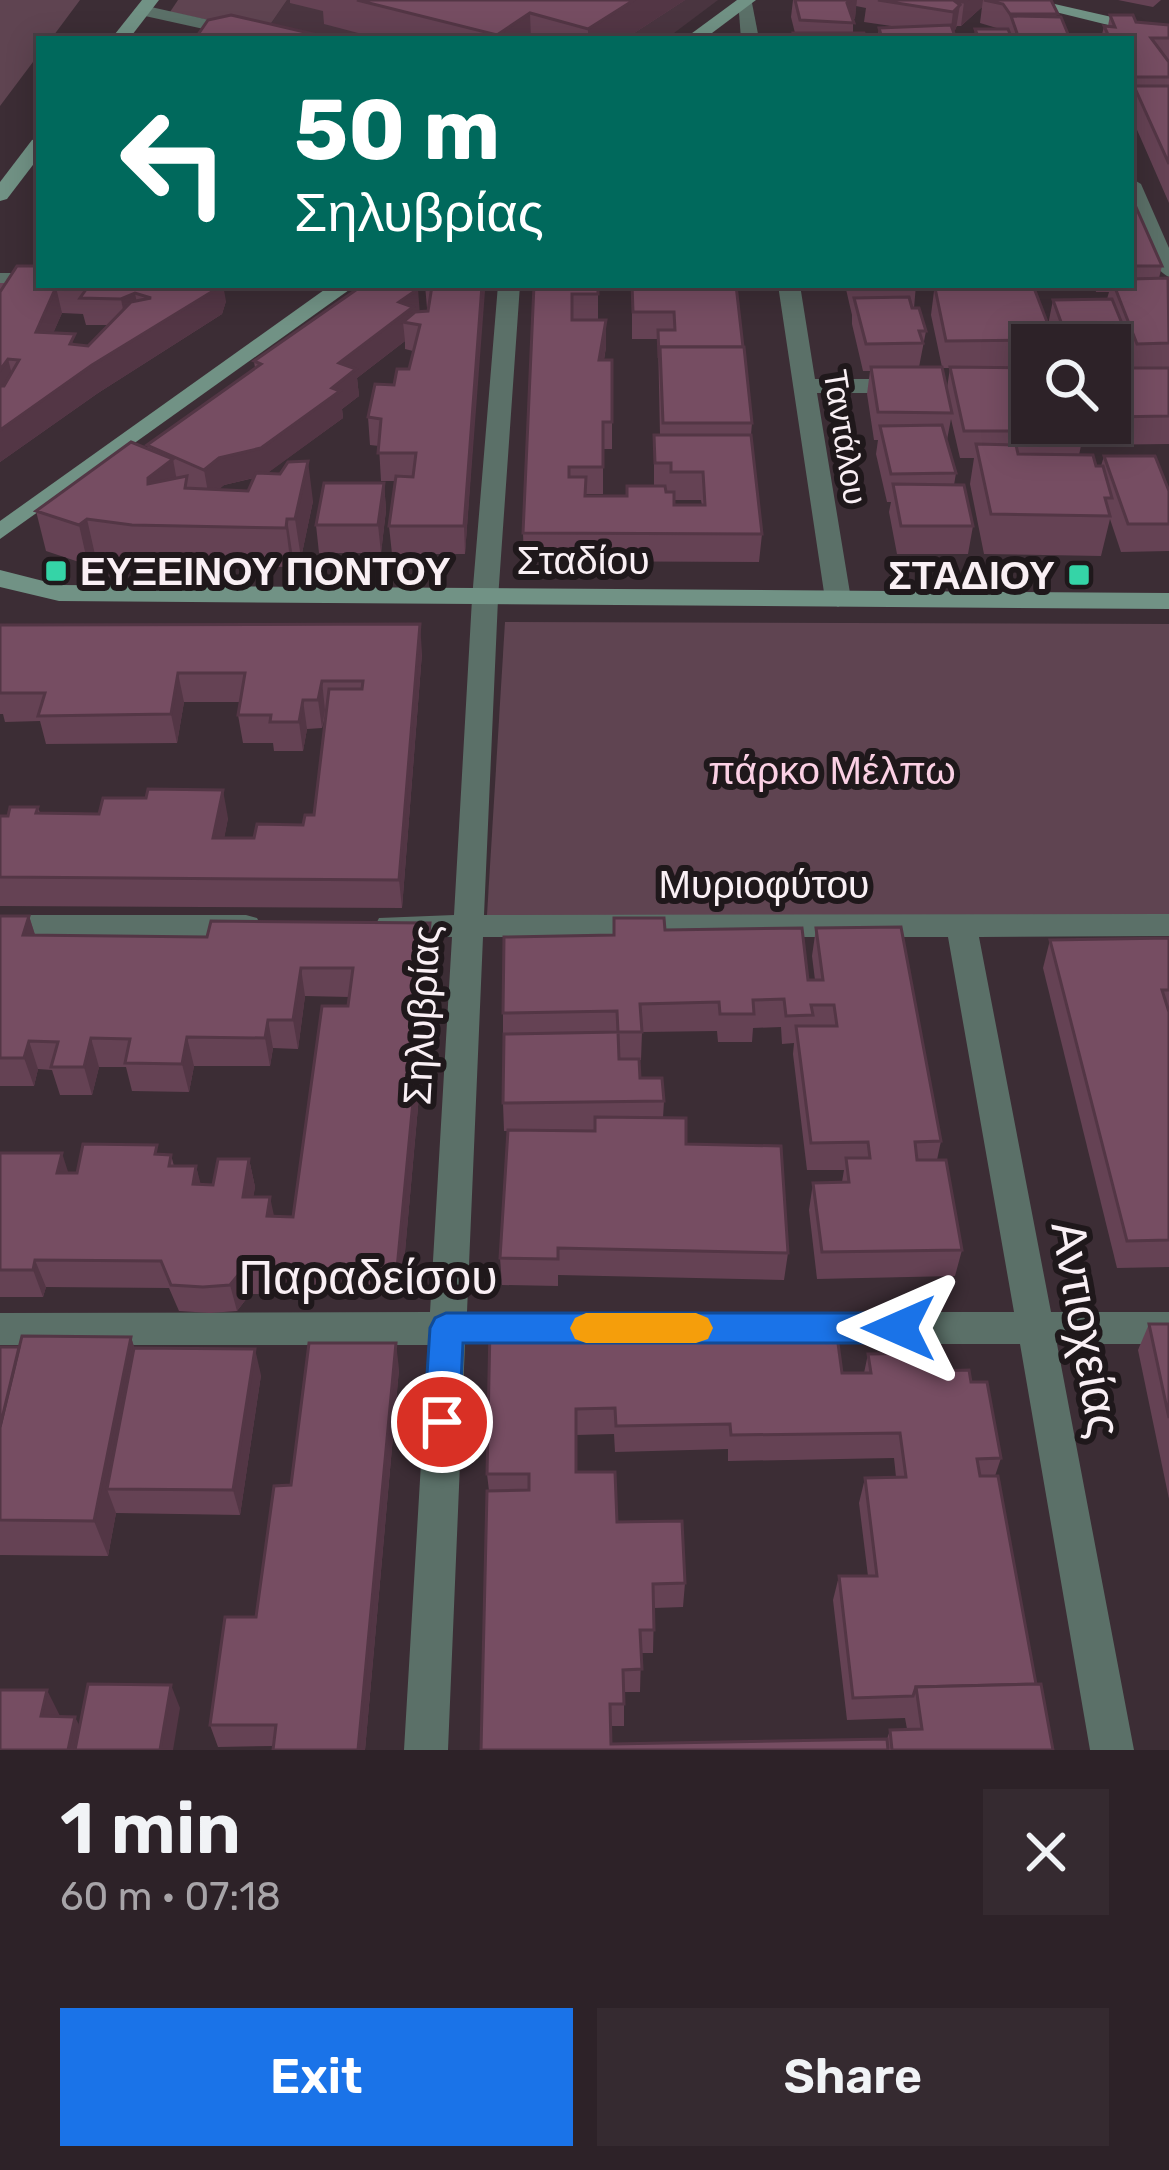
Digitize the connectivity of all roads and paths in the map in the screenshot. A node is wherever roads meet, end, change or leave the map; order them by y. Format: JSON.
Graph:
{"nodes":[{"id":1,"x":1016,"y":0,"type":"edge"},
{"id":2,"x":746,"y":1,"type":"edge"},
{"id":3,"x":147,"y":5,"type":"edge"},
{"id":4,"x":1053,"y":8,"type":"junction"},
{"id":5,"x":1169,"y":34,"type":"edge"},
{"id":6,"x":122,"y":36,"type":"edge"},
{"id":7,"x":261,"y":36,"type":"edge"},
{"id":8,"x":697,"y":36,"type":"edge"},
{"id":9,"x":750,"y":36,"type":"edge"},
{"id":10,"x":1065,"y":36,"type":"edge"},
{"id":11,"x":36,"y":148,"type":"edge"},
{"id":12,"x":1134,"y":191,"type":"edge"},
{"id":13,"x":0,"y":195,"type":"edge"},
{"id":14,"x":1150,"y":226,"type":"edge"},
{"id":15,"x":1169,"y":272,"type":"edge"},
{"id":16,"x":0,"y":279,"type":"edge"},
{"id":17,"x":36,"y":279,"type":"edge"},
{"id":18,"x":341,"y":288,"type":"edge"},
{"id":19,"x":509,"y":288,"type":"edge"},
{"id":20,"x":789,"y":288,"type":"edge"},
{"id":21,"x":804,"y":386,"type":"junction"},
{"id":22,"x":941,"y":386,"type":"edge"},
{"id":23,"x":0,"y":532,"type":"edge"},
{"id":24,"x":0,"y":578,"type":"edge"},
{"id":25,"x":485,"y":599,"type":"junction"},
{"id":26,"x":838,"y":599,"type":"junction"},
{"id":27,"x":1169,"y":601,"type":"edge"},
{"id":28,"x":0,"y":926,"type":"edge"},
{"id":29,"x":280,"y":926,"type":"edge"},
{"id":30,"x":350,"y":926,"type":"edge"},
{"id":31,"x":467,"y":926,"type":"junction"},
{"id":32,"x":962,"y":926,"type":"junction"},
{"id":33,"x":1169,"y":926,"type":"edge"},
{"id":34,"x":446,"y":1328,"type":"junction"},
{"id":35,"x":564,"y":1328,"type":"edge"},
{"id":36,"x":752,"y":1328,"type":"edge"},
{"id":37,"x":1035,"y":1328,"type":"junction"},
{"id":38,"x":1169,"y":1328,"type":"edge"},
{"id":39,"x":0,"y":1329,"type":"edge"},
{"id":40,"x":426,"y":1750,"type":"edge"},
{"id":41,"x":1112,"y":1750,"type":"edge"}],
"edges":[{"from":1,"to":4,"type":"street"},
{"from":2,"to":8,"type":"street"},
{"from":2,"to":9,"type":"street"},
{"from":3,"to":6,"type":"street"},
{"from":3,"to":7,"type":"street"},
{"from":4,"to":5,"type":"street"},
{"from":4,"to":10,"type":"street"},
{"from":11,"to":13,"type":"street"},
{"from":12,"to":14,"type":"street"},
{"from":14,"to":15,"type":"street"},
{"from":16,"to":17,"type":"street"},
{"from":18,"to":23,"type":"street"},
{"from":19,"to":25,"type":"street","name":"Σηλυβρίας"},
{"from":20,"to":21,"type":"street","name":"Ταντάλου"},
{"from":21,"to":22,"type":"street"},
{"from":21,"to":26,"type":"street","name":"Ταντάλου"},
{"from":24,"to":25,"type":"street","name":"Σταδίου"},
{"from":25,"to":26,"type":"street","name":"Σταδίου"},
{"from":25,"to":31,"type":"street","name":"Σηλυβρίας"},
{"from":26,"to":27,"type":"street","name":"Σταδίου"},
{"from":28,"to":29,"type":"street"},
{"from":30,"to":31,"type":"street","name":"Μυριοφύτου"},
{"from":31,"to":32,"type":"street","name":"Μυριοφύτου"},
{"from":31,"to":34,"type":"street","name":"Σηλυβρίας"},
{"from":32,"to":33,"type":"street","name":"Μυριοφύτου"},
{"from":32,"to":37,"type":"street","name":"Αντιοχείας"},
{"from":34,"to":35,"type":"street","name":"Παραδείσου"},
{"from":34,"to":39,"type":"street","name":"Παραδείσου"},
{"from":34,"to":40,"type":"street","name":"Σηλυβρίας"},
{"from":36,"to":37,"type":"street"},
{"from":37,"to":38,"type":"street"},
{"from":37,"to":41,"type":"street","name":"Αντιοχείας"}]}
